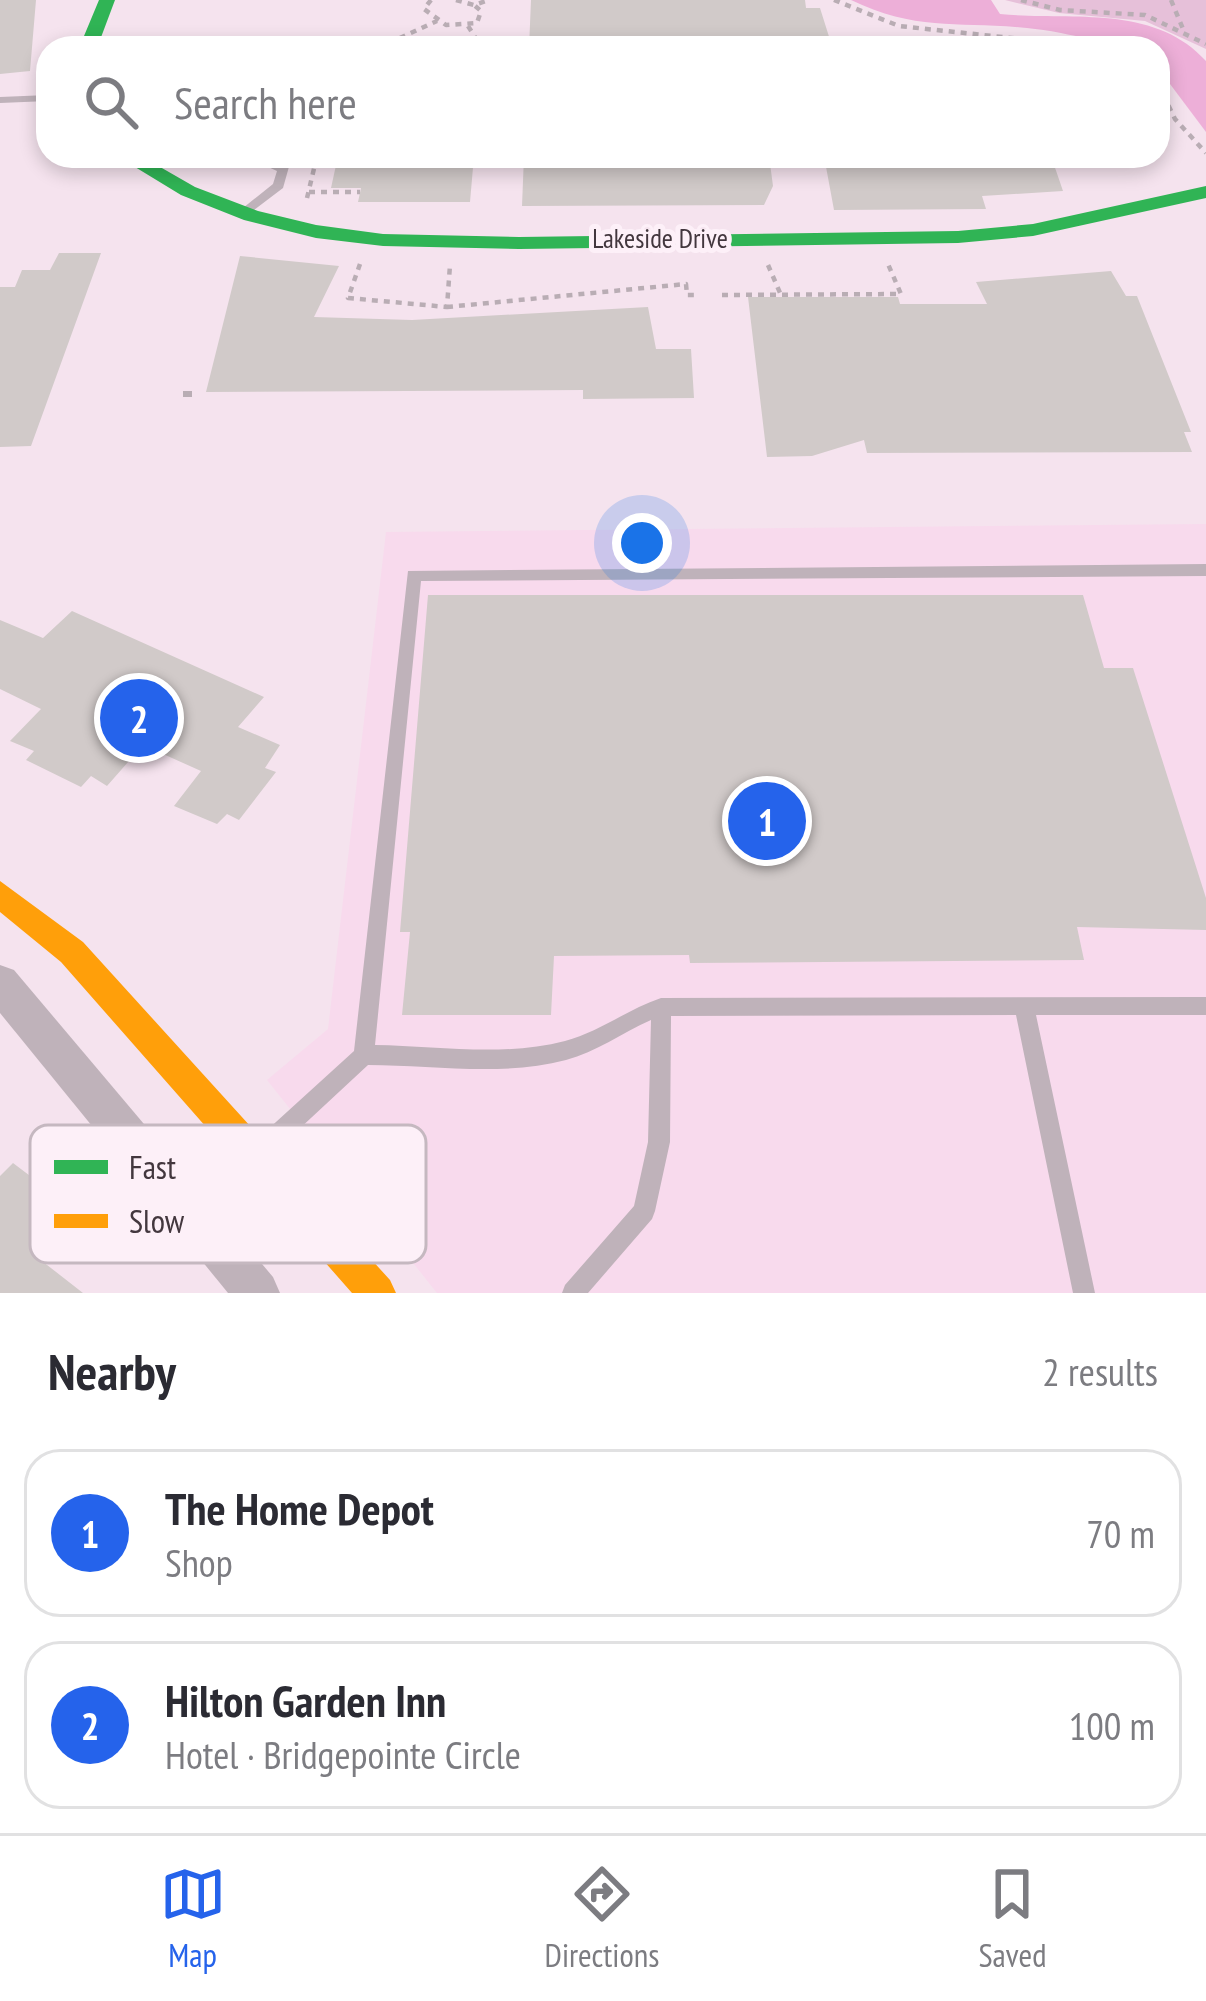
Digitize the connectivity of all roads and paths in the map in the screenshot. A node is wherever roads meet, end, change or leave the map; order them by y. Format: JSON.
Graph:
{"nodes":[{"id":1,"x":107,"y":0,"type":"edge"},
{"id":2,"x":428,"y":0,"type":"edge"},
{"id":3,"x":457,"y":0,"type":"edge"},
{"id":4,"x":489,"y":0,"type":"edge"},
{"id":5,"x":834,"y":0,"type":"edge"},
{"id":6,"x":1021,"y":0,"type":"edge"},
{"id":7,"x":1171,"y":0,"type":"edge"},
{"id":8,"x":474,"y":5,"type":"junction"},
{"id":9,"x":436,"y":21,"type":"junction"},
{"id":10,"x":468,"y":26,"type":"junction"},
{"id":11,"x":1189,"y":34,"type":"junction"},
{"id":12,"x":93,"y":36,"type":"edge"},
{"id":13,"x":404,"y":36,"type":"edge"},
{"id":14,"x":474,"y":36,"type":"edge"},
{"id":15,"x":1018,"y":36,"type":"edge"},
{"id":16,"x":1206,"y":44,"type":"edge"},
{"id":17,"x":36,"y":98,"type":"edge"},
{"id":18,"x":0,"y":100,"type":"edge"},
{"id":19,"x":1170,"y":106,"type":"edge"},
{"id":20,"x":1206,"y":153,"type":"edge"},
{"id":21,"x":144,"y":168,"type":"edge"},
{"id":22,"x":283,"y":168,"type":"edge"},
{"id":23,"x":314,"y":168,"type":"edge"},
{"id":24,"x":308,"y":192,"type":"junction"},
{"id":25,"x":360,"y":192,"type":"dead end"},
{"id":26,"x":1206,"y":192,"type":"edge"},
{"id":27,"x":303,"y":213,"type":"dead end"},
{"id":28,"x":242,"y":215,"type":"junction"},
{"id":29,"x":362,"y":261,"type":"dead end"},
{"id":30,"x":888,"y":264,"type":"dead end"},
{"id":31,"x":450,"y":265,"type":"dead end"},
{"id":32,"x":768,"y":265,"type":"dead end"},
{"id":33,"x":698,"y":295,"type":"dead end"},
{"id":34,"x":722,"y":295,"type":"dead end"},
{"id":35,"x":781,"y":295,"type":"junction"},
{"id":36,"x":447,"y":307,"type":"junction"},
{"id":37,"x":183,"y":394,"type":"dead end"},
{"id":38,"x":201,"y":394,"type":"dead end"},
{"id":39,"x":1206,"y":570,"type":"edge"},
{"id":40,"x":0,"y":894,"type":"edge"},
{"id":41,"x":16,"y":912,"type":"edge"},
{"id":42,"x":0,"y":983,"type":"edge"},
{"id":43,"x":1206,"y":1006,"type":"edge"},
{"id":44,"x":661,"y":1007,"type":"junction"},
{"id":45,"x":1024,"y":1007,"type":"junction"},
{"id":46,"x":364,"y":1054,"type":"junction"},
{"id":47,"x":118,"y":1125,"type":"edge"},
{"id":48,"x":226,"y":1125,"type":"edge"},
{"id":49,"x":287,"y":1125,"type":"edge"},
{"id":50,"x":232,"y":1263,"type":"edge"},
{"id":51,"x":350,"y":1263,"type":"edge"},
{"id":52,"x":257,"y":1293,"type":"edge"},
{"id":53,"x":377,"y":1293,"type":"edge"},
{"id":54,"x":573,"y":1293,"type":"edge"},
{"id":55,"x":1084,"y":1293,"type":"edge"}],
"edges":[{"from":1,"to":12,"type":"street"},
{"from":2,"to":9,"type":"path"},
{"from":3,"to":8,"type":"path"},
{"from":4,"to":8,"type":"path"},
{"from":5,"to":15,"type":"path"},
{"from":6,"to":11,"type":"path"},
{"from":7,"to":11,"type":"path"},
{"from":8,"to":10,"type":"path"},
{"from":9,"to":10,"type":"path"},
{"from":9,"to":13,"type":"path"},
{"from":10,"to":14,"type":"path"},
{"from":11,"to":16,"type":"path"},
{"from":17,"to":18,"type":"lane"},
{"from":19,"to":20,"type":"path"},
{"from":21,"to":28,"type":"street","name":"Lakeside Drive"},
{"from":22,"to":28,"type":"lane"},
{"from":23,"to":24,"type":"path"},
{"from":24,"to":25,"type":"path"},
{"from":24,"to":27,"type":"path"},
{"from":26,"to":28,"type":"street","name":"Lakeside Drive"},
{"from":29,"to":36,"type":"path"},
{"from":30,"to":35,"type":"path"},
{"from":31,"to":36,"type":"path"},
{"from":32,"to":35,"type":"path"},
{"from":33,"to":36,"type":"path"},
{"from":34,"to":35,"type":"path"},
{"from":37,"to":38,"type":"path"},
{"from":39,"to":46,"type":"lane"},
{"from":40,"to":41,"type":"street"},
{"from":41,"to":48,"type":"street"},
{"from":42,"to":47,"type":"street"},
{"from":43,"to":45,"type":"lane"},
{"from":44,"to":45,"type":"lane"},
{"from":44,"to":46,"type":"lane"},
{"from":44,"to":54,"type":"lane"},
{"from":45,"to":55,"type":"lane"},
{"from":46,"to":49,"type":"lane"},
{"from":50,"to":52,"type":"street"},
{"from":51,"to":53,"type":"street"}]}
